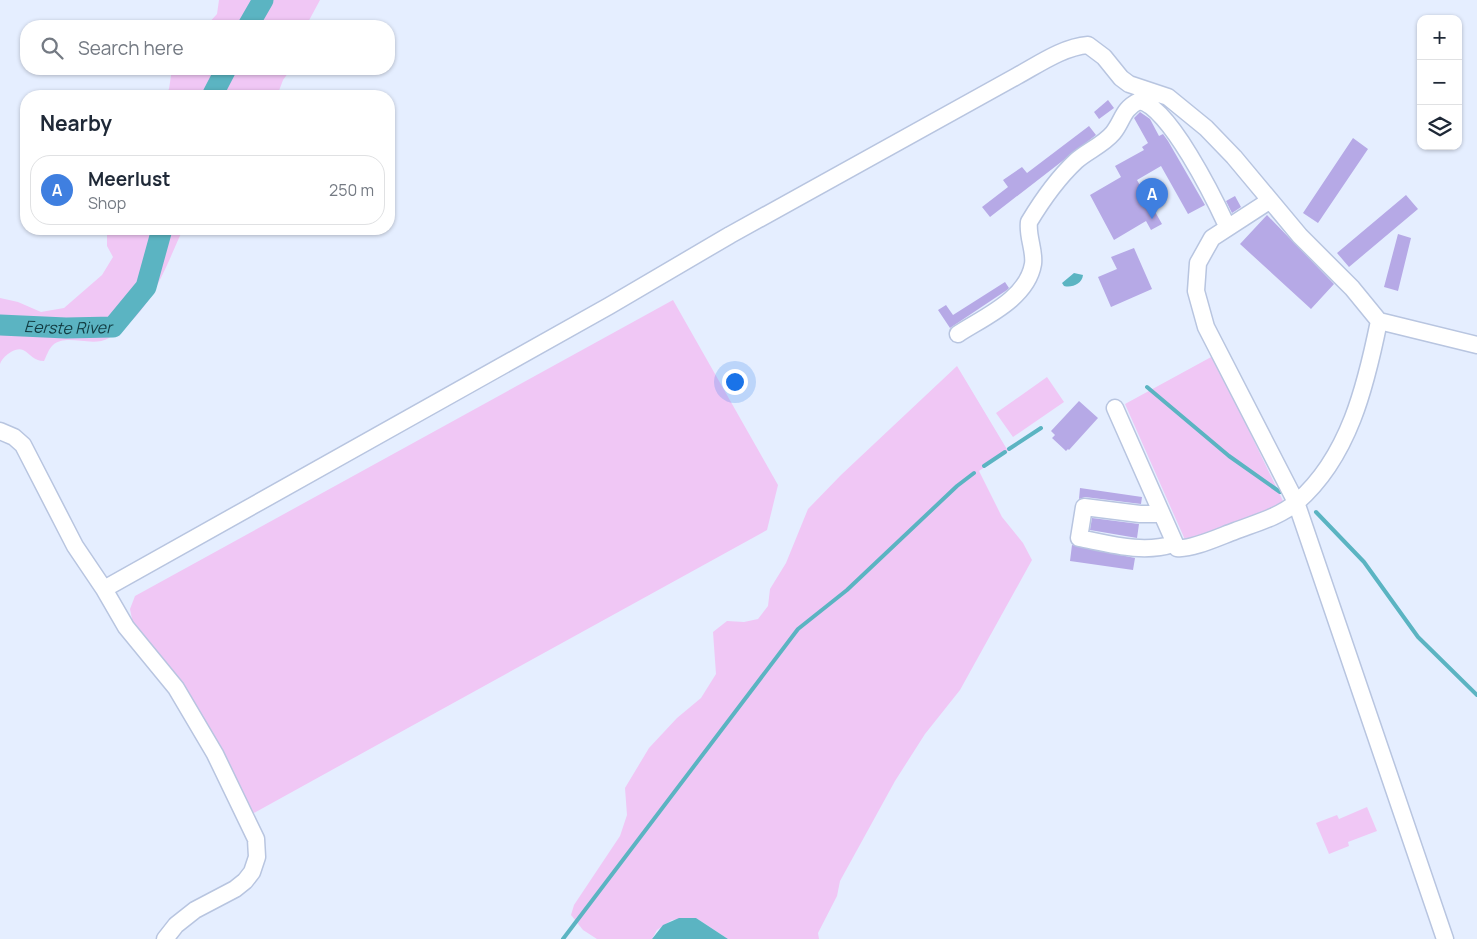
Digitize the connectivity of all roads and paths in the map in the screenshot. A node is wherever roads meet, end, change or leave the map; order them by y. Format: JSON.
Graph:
{"nodes":[{"id":1,"x":1268,"y":201,"type":"junction"},
{"id":2,"x":1227,"y":226,"type":"junction"},
{"id":3,"x":1379,"y":321,"type":"junction"},
{"id":4,"x":958,"y":334,"type":"dead end"},
{"id":5,"x":1477,"y":345,"type":"edge"},
{"id":6,"x":1115,"y":408,"type":"dead end"},
{"id":7,"x":0,"y":432,"type":"edge"},
{"id":8,"x":1296,"y":502,"type":"junction"},
{"id":9,"x":1160,"y":514,"type":"junction"},
{"id":10,"x":1173,"y":544,"type":"junction"},
{"id":11,"x":104,"y":589,"type":"junction"},
{"id":12,"x":165,"y":939,"type":"edge"},
{"id":13,"x":1445,"y":939,"type":"edge"}],
"edges":[{"from":1,"to":2,"type":"street"},
{"from":1,"to":3,"type":"street"},
{"from":1,"to":11,"type":"street"},
{"from":2,"to":4,"type":"street"},
{"from":2,"to":8,"type":"street"},
{"from":3,"to":5,"type":"street"},
{"from":3,"to":8,"type":"street"},
{"from":6,"to":9,"type":"street"},
{"from":7,"to":11,"type":"street"},
{"from":8,"to":10,"type":"street"},
{"from":8,"to":13,"type":"street"},
{"from":9,"to":10,"type":"street"},
{"from":9,"to":10,"type":"street"},
{"from":11,"to":12,"type":"street"}]}
